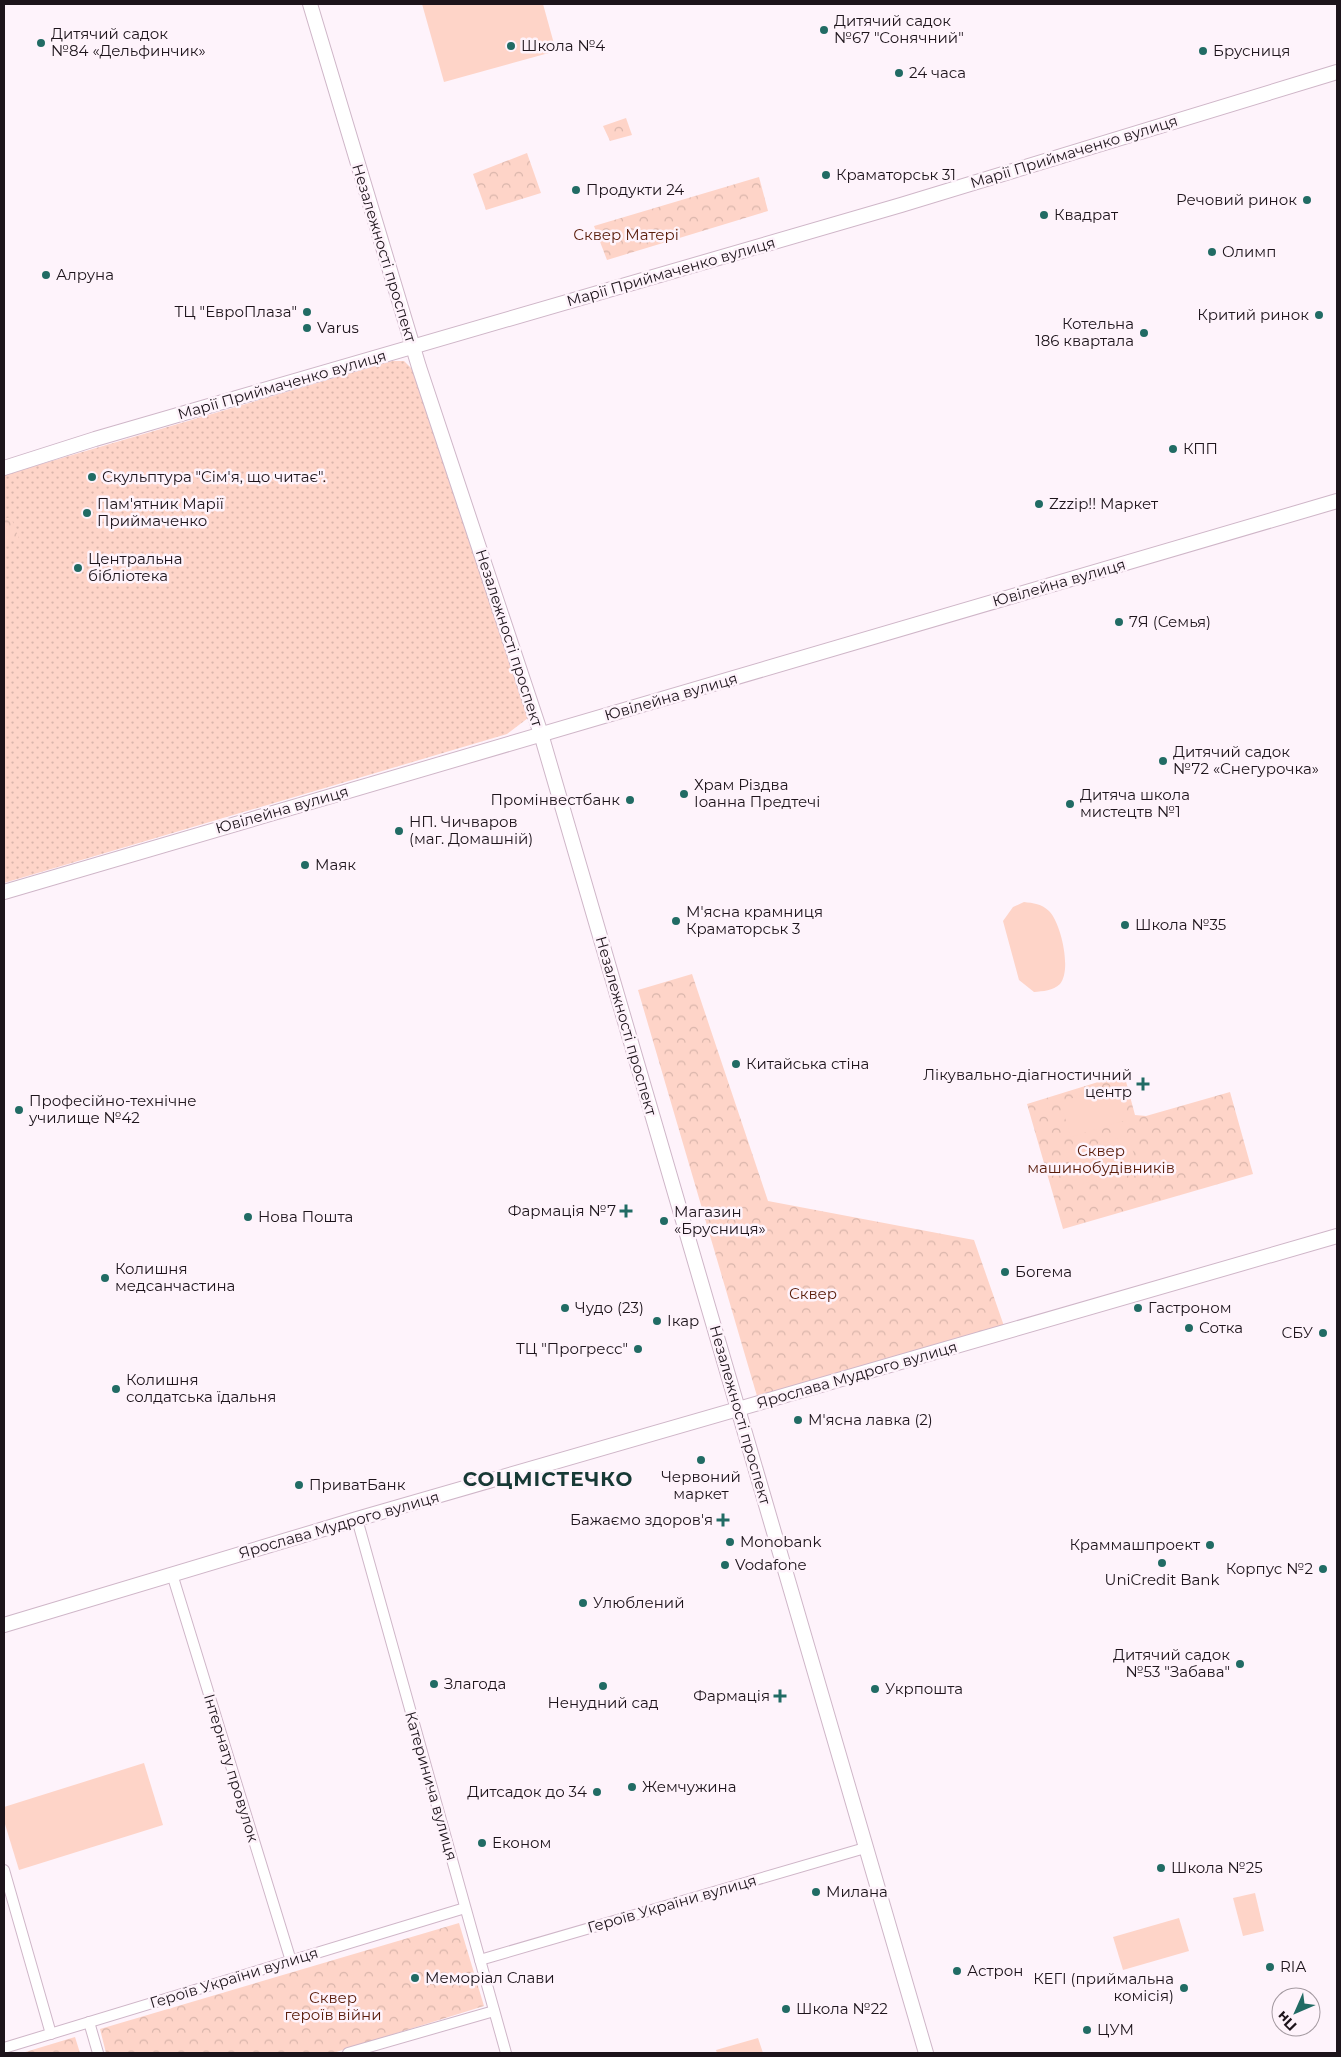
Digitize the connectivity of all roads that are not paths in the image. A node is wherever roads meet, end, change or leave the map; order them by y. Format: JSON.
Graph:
{"nodes":[{"id":1,"x":310,"y":4,"type":"edge"},
{"id":2,"x":1337,"y":72,"type":"edge"},
{"id":3,"x":413,"y":346,"type":"junction"},
{"id":4,"x":4,"y":468,"type":"edge"},
{"id":5,"x":1337,"y":501,"type":"edge"},
{"id":6,"x":541,"y":734,"type":"junction"},
{"id":7,"x":4,"y":892,"type":"edge"},
{"id":8,"x":1337,"y":1236,"type":"edge"},
{"id":9,"x":738,"y":1409,"type":"junction"},
{"id":10,"x":357,"y":1519,"type":"junction"},
{"id":11,"x":172,"y":1574,"type":"junction"},
{"id":12,"x":4,"y":1625,"type":"edge"},
{"id":13,"x":864,"y":1848,"type":"junction"},
{"id":14,"x":4,"y":1870,"type":"edge"},
{"id":15,"x":465,"y":1908,"type":"junction"},
{"id":16,"x":480,"y":1960,"type":"junction"},
{"id":17,"x":291,"y":1961,"type":"junction"},
{"id":18,"x":494,"y":2011,"type":"junction"},
{"id":19,"x":89,"y":2022,"type":"junction"},
{"id":20,"x":51,"y":2034,"type":"junction"},
{"id":21,"x":4,"y":2048,"type":"edge"},
{"id":22,"x":98,"y":2053,"type":"edge"},
{"id":23,"x":348,"y":2053,"type":"edge"},
{"id":24,"x":506,"y":2053,"type":"edge"},
{"id":25,"x":926,"y":2053,"type":"edge"}],
"edges":[{"from":1,"to":3,"type":"street","name":"Незалежності проспект"},
{"from":2,"to":3,"type":"street","name":"Марії Приймаченко вулиця"},
{"from":3,"to":4,"type":"street","name":"Марії Приймаченко вулиця"},
{"from":3,"to":6,"type":"street","name":"Незалежності проспект"},
{"from":5,"to":6,"type":"street","name":"Ювілейна вулиця"},
{"from":6,"to":7,"type":"street","name":"Ювілейна вулиця"},
{"from":6,"to":9,"type":"street","name":"Незалежності проспект"},
{"from":8,"to":9,"type":"street","name":"Ярослава Мудрого вулиця"},
{"from":9,"to":10,"type":"street","name":"Ярослава Мудрого вулиця"},
{"from":9,"to":13,"type":"street","name":"Незалежності проспект"},
{"from":10,"to":11,"type":"street","name":"Ярослава Мудрого вулиця"},
{"from":10,"to":15,"type":"street","name":"Катеринича вулиця"},
{"from":11,"to":12,"type":"street","name":"Ярослава Мудрого вулиця"},
{"from":11,"to":17,"type":"street","name":"Інтернату провулок"},
{"from":13,"to":16,"type":"street","name":"Героїв України вулиця"},
{"from":13,"to":25,"type":"street","name":"Незалежності проспект"},
{"from":14,"to":20,"type":"street"},
{"from":15,"to":16,"type":"street","name":"Катеринича вулиця"},
{"from":15,"to":17,"type":"street","name":"Героїв України вулиця"},
{"from":16,"to":18,"type":"street","name":"Катеринича вулиця"},
{"from":17,"to":19,"type":"street","name":"Героїв України вулиця"},
{"from":18,"to":23,"type":"street"},
{"from":18,"to":24,"type":"street","name":"Катеринича вулиця"},
{"from":19,"to":20,"type":"street","name":"Героїв України вулиця"},
{"from":19,"to":22,"type":"street"},
{"from":20,"to":21,"type":"street","name":"Героїв України вулиця"}]}
